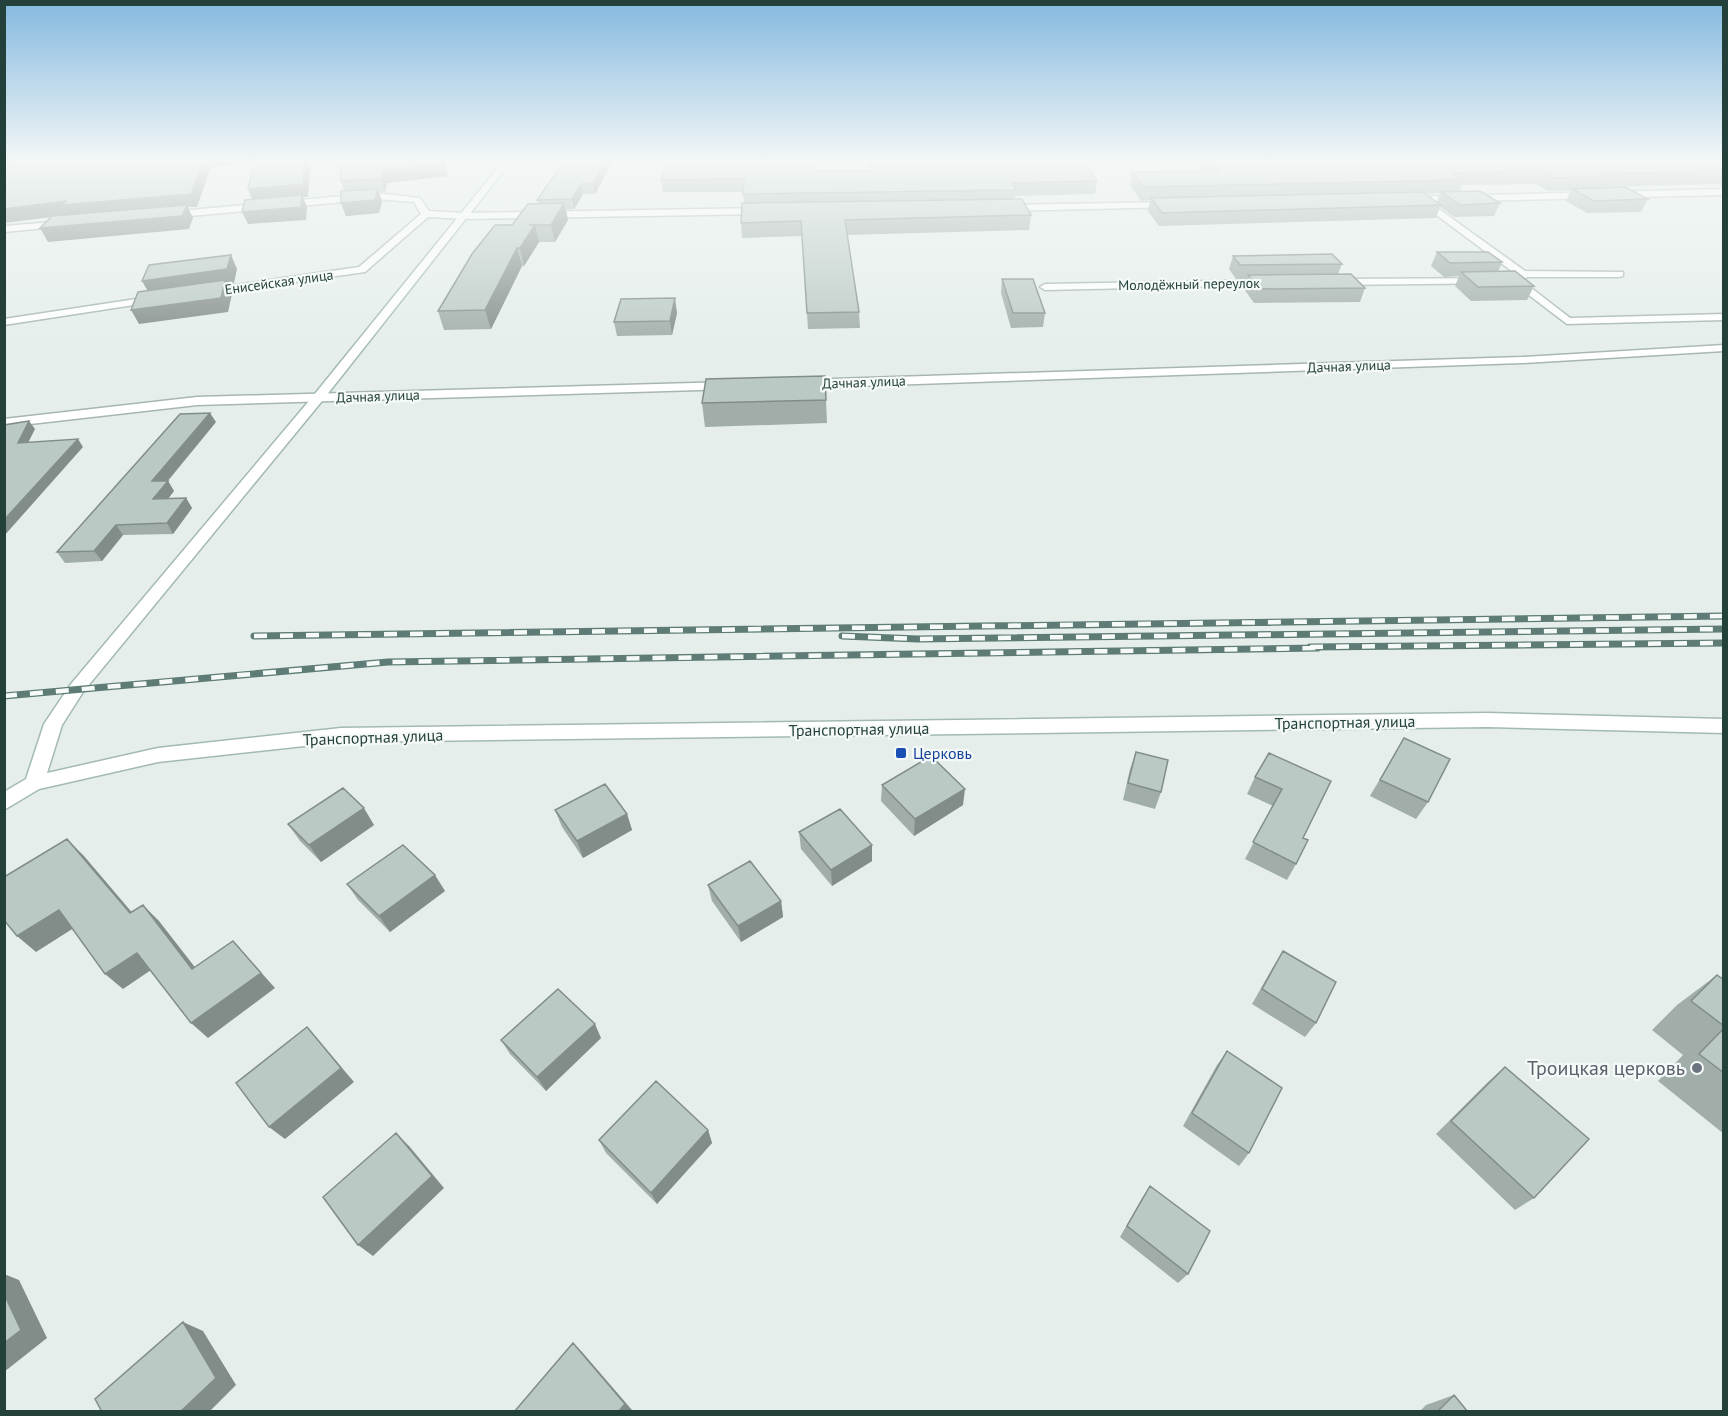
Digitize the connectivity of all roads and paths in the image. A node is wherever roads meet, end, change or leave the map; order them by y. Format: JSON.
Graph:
{"nodes":[{"id":1,"x":50,"y":225,"type":"edge"},
{"id":2,"x":413,"y":225,"type":"edge"},
{"id":3,"x":455,"y":225,"type":"edge"},
{"id":4,"x":1453,"y":225,"type":"edge"},
{"id":5,"x":4,"y":229,"type":"edge"},
{"id":6,"x":1619,"y":274,"type":"dead end"},
{"id":7,"x":1519,"y":277,"type":"junction"},
{"id":8,"x":1320,"y":282,"type":"edge"},
{"id":9,"x":1284,"y":283,"type":"edge"},
{"id":10,"x":1045,"y":287,"type":"dead end"},
{"id":11,"x":189,"y":295,"type":"edge"},
{"id":12,"x":166,"y":298,"type":"edge"},
{"id":13,"x":1724,"y":317,"type":"edge"},
{"id":14,"x":4,"y":321,"type":"edge"},
{"id":15,"x":1724,"y":348,"type":"edge"},
{"id":16,"x":791,"y":384,"type":"edge"},
{"id":17,"x":744,"y":385,"type":"edge"},
{"id":18,"x":318,"y":398,"type":"junction"},
{"id":19,"x":4,"y":423,"type":"edge"},
{"id":20,"x":1724,"y":726,"type":"edge"},
{"id":21,"x":34,"y":783,"type":"junction"},
{"id":22,"x":4,"y":802,"type":"edge"}],
"edges":[{"from":1,"to":5,"type":"street"},
{"from":2,"to":11,"type":"street","name":"Енисейская улица"},
{"from":3,"to":18,"type":"street"},
{"from":4,"to":7,"type":"street"},
{"from":6,"to":7,"type":"street"},
{"from":7,"to":8,"type":"street"},
{"from":7,"to":13,"type":"street"},
{"from":9,"to":10,"type":"street","name":"Молодёжный переулок"},
{"from":12,"to":14,"type":"street"},
{"from":15,"to":16,"type":"street","name":"Дачная улица"},
{"from":17,"to":18,"type":"street","name":"Дачная улица"},
{"from":18,"to":19,"type":"street","name":"Дачная улица"},
{"from":18,"to":21,"type":"street"},
{"from":20,"to":21,"type":"street","name":"Транспортная улица"},
{"from":21,"to":22,"type":"street","name":"Транспортная улица"}]}
